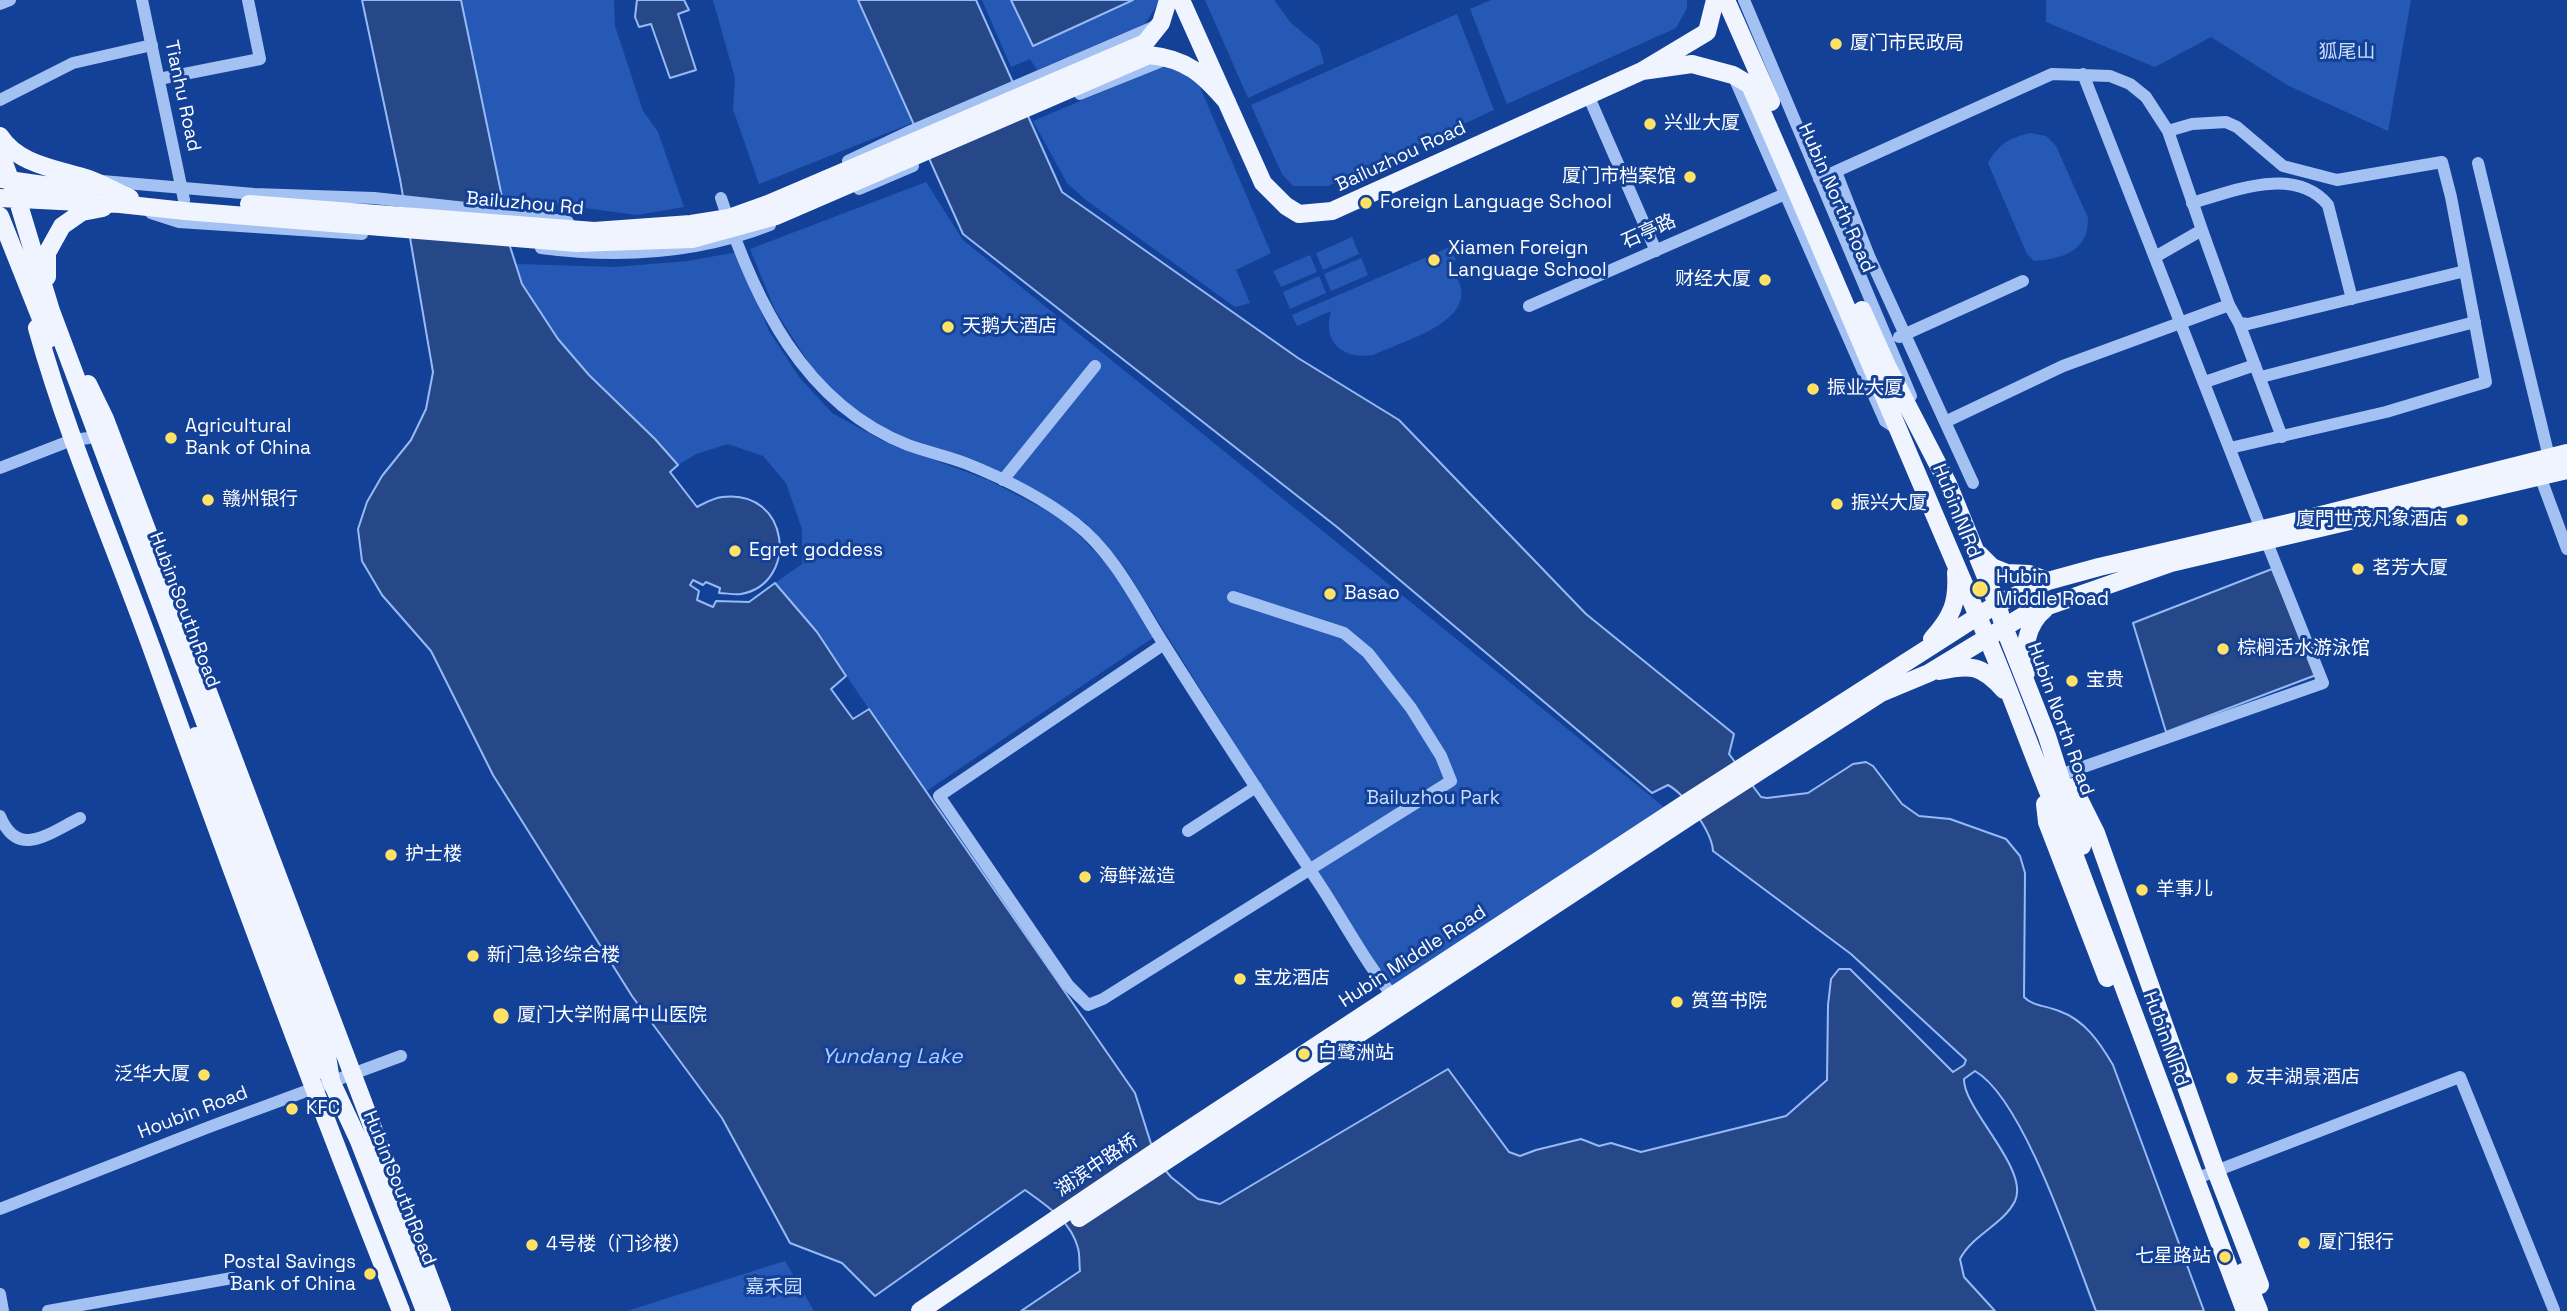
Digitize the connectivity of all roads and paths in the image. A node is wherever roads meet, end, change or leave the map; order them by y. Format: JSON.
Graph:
{"nodes":[{"id":1,"x":10,"y":0,"type":"edge"},
{"id":2,"x":142,"y":0,"type":"edge"},
{"id":3,"x":248,"y":0,"type":"edge"},
{"id":4,"x":1168,"y":0,"type":"edge"},
{"id":5,"x":1181,"y":0,"type":"edge"},
{"id":6,"x":1726,"y":0,"type":"edge"},
{"id":7,"x":1744,"y":0,"type":"edge"},
{"id":8,"x":0,"y":4,"type":"edge"},
{"id":9,"x":1711,"y":5,"type":"edge"},
{"id":10,"x":152,"y":45,"type":"junction"},
{"id":11,"x":1642,"y":71,"type":"junction"},
{"id":12,"x":2083,"y":74,"type":"junction"},
{"id":13,"x":1733,"y":75,"type":"junction"},
{"id":14,"x":159,"y":79,"type":"junction"},
{"id":15,"x":1588,"y":95,"type":"junction"},
{"id":16,"x":0,"y":100,"type":"edge"},
{"id":17,"x":1026,"y":100,"type":"junction"},
{"id":18,"x":1227,"y":102,"type":"junction"},
{"id":19,"x":2168,"y":131,"type":"junction"},
{"id":20,"x":0,"y":136,"type":"edge"},
{"id":21,"x":919,"y":146,"type":"junction"},
{"id":22,"x":0,"y":152,"type":"edge"},
{"id":23,"x":2478,"y":163,"type":"dead end"},
{"id":24,"x":1836,"y":172,"type":"junction"},
{"id":25,"x":5,"y":179,"type":"edge"},
{"id":26,"x":1819,"y":179,"type":"junction"},
{"id":27,"x":93,"y":180,"type":"junction"},
{"id":28,"x":183,"y":193,"type":"junction"},
{"id":29,"x":1785,"y":194,"type":"junction"},
{"id":30,"x":9,"y":198,"type":"edge"},
{"id":31,"x":721,"y":198,"type":"dead end"},
{"id":32,"x":125,"y":201,"type":"junction"},
{"id":33,"x":2192,"y":203,"type":"junction"},
{"id":34,"x":0,"y":216,"type":"edge"},
{"id":35,"x":377,"y":218,"type":"junction"},
{"id":36,"x":731,"y":225,"type":"junction"},
{"id":37,"x":516,"y":230,"type":"junction"},
{"id":38,"x":2202,"y":230,"type":"junction"},
{"id":39,"x":0,"y":239,"type":"edge"},
{"id":40,"x":1656,"y":251,"type":"junction"},
{"id":41,"x":2155,"y":257,"type":"junction"},
{"id":42,"x":19,"y":267,"type":"junction"},
{"id":43,"x":2465,"y":271,"type":"junction"},
{"id":44,"x":2023,"y":281,"type":"dead end"},
{"id":45,"x":2352,"y":299,"type":"junction"},
{"id":46,"x":2230,"y":305,"type":"junction"},
{"id":47,"x":1529,"y":306,"type":"dead end"},
{"id":48,"x":51,"y":311,"type":"junction"},
{"id":49,"x":2475,"y":321,"type":"junction"},
{"id":50,"x":2239,"y":323,"type":"junction"},
{"id":51,"x":2183,"y":324,"type":"junction"},
{"id":52,"x":1905,"y":334,"type":"junction"},
{"id":53,"x":1888,"y":342,"type":"junction"},
{"id":54,"x":1095,"y":366,"type":"dead end"},
{"id":55,"x":2258,"y":371,"type":"junction"},
{"id":56,"x":2205,"y":382,"type":"junction"},
{"id":57,"x":1945,"y":422,"type":"junction"},
{"id":58,"x":1901,"y":431,"type":"junction"},
{"id":59,"x":2283,"y":437,"type":"junction"},
{"id":60,"x":80,"y":439,"type":"junction"},
{"id":61,"x":2230,"y":448,"type":"junction"},
{"id":62,"x":2567,"y":453,"type":"edge"},
{"id":63,"x":2549,"y":457,"type":"junction"},
{"id":64,"x":0,"y":468,"type":"edge"},
{"id":65,"x":2567,"y":470,"type":"edge"},
{"id":66,"x":2540,"y":476,"type":"junction"},
{"id":67,"x":1003,"y":480,"type":"junction"},
{"id":68,"x":1973,"y":483,"type":"dead end"},
{"id":69,"x":1948,"y":484,"type":"junction"},
{"id":70,"x":2264,"y":535,"type":"junction"},
{"id":71,"x":2567,"y":549,"type":"edge"},
{"id":72,"x":1975,"y":550,"type":"junction"},
{"id":73,"x":1955,"y":566,"type":"junction"},
{"id":74,"x":2048,"y":581,"type":"junction"},
{"id":75,"x":1233,"y":597,"type":"dead end"},
{"id":76,"x":1997,"y":604,"type":"junction"},
{"id":77,"x":2049,"y":606,"type":"junction"},
{"id":78,"x":1978,"y":617,"type":"junction"},
{"id":79,"x":2004,"y":627,"type":"junction"},
{"id":80,"x":1987,"y":637,"type":"junction"},
{"id":81,"x":1164,"y":645,"type":"junction"},
{"id":82,"x":1917,"y":655,"type":"junction"},
{"id":83,"x":1929,"y":673,"type":"junction"},
{"id":84,"x":2026,"y":683,"type":"junction"},
{"id":85,"x":2010,"y":696,"type":"junction"},
{"id":86,"x":2047,"y":736,"type":"junction"},
{"id":87,"x":1750,"y":769,"type":"junction"},
{"id":88,"x":2066,"y":774,"type":"junction"},
{"id":89,"x":2043,"y":783,"type":"junction"},
{"id":90,"x":1256,"y":787,"type":"junction"},
{"id":91,"x":0,"y":816,"type":"edge"},
{"id":92,"x":80,"y":818,"type":"dead end"},
{"id":93,"x":1188,"y":831,"type":"dead end"},
{"id":94,"x":1309,"y":868,"type":"junction"},
{"id":95,"x":1396,"y":1001,"type":"junction"},
{"id":96,"x":401,"y":1056,"type":"dead end"},
{"id":97,"x":354,"y":1073,"type":"junction"},
{"id":98,"x":331,"y":1081,"type":"junction"},
{"id":99,"x":313,"y":1088,"type":"junction"},
{"id":100,"x":1170,"y":1149,"type":"joint"},
{"id":101,"x":2206,"y":1175,"type":"junction"},
{"id":102,"x":0,"y":1209,"type":"edge"},
{"id":103,"x":1054,"y":1227,"type":"junction"},
{"id":104,"x":232,"y":1278,"type":"dead end"},
{"id":105,"x":0,"y":1294,"type":"edge"},
{"id":106,"x":2558,"y":1309,"type":"edge"},
{"id":107,"x":4,"y":1311,"type":"edge"},
{"id":108,"x":48,"y":1311,"type":"edge"},
{"id":109,"x":401,"y":1311,"type":"edge"},
{"id":110,"x":413,"y":1311,"type":"edge"},
{"id":111,"x":425,"y":1311,"type":"edge"},
{"id":112,"x":443,"y":1311,"type":"edge"},
{"id":113,"x":920,"y":1311,"type":"edge"},
{"id":114,"x":939,"y":1311,"type":"edge"},
{"id":115,"x":2233,"y":1311,"type":"edge"},
{"id":116,"x":2245,"y":1311,"type":"edge"},
{"id":117,"x":2259,"y":1311,"type":"edge"},
{"id":118,"x":2270,"y":1311,"type":"edge"}],
"edges":[{"from":1,"to":8,"type":"street"},
{"from":2,"to":10,"type":"street","name":"Tianhu Road"},
{"from":3,"to":14,"type":"street"},
{"from":4,"to":17,"type":"main road"},
{"from":5,"to":18,"type":"main road","name":"Bailuzhou Road"},
{"from":6,"to":69,"type":"main road","name":"Hubin North Road"},
{"from":7,"to":26,"type":"street"},
{"from":9,"to":11,"type":"main road"},
{"from":10,"to":14,"type":"street","name":"Tianhu Road"},
{"from":10,"to":16,"type":"street"},
{"from":11,"to":13,"type":"main road"},
{"from":11,"to":15,"type":"main road","name":"Bailuzhou Road"},
{"from":12,"to":19,"type":"street"},
{"from":12,"to":24,"type":"street"},
{"from":12,"to":41,"type":"street"},
{"from":13,"to":29,"type":"street"},
{"from":13,"to":58,"type":"main road","name":"Hubin N Rd"},
{"from":14,"to":28,"type":"street","name":"Tianhu Road"},
{"from":15,"to":18,"type":"main road","name":"Bailuzhou Road"},
{"from":15,"to":40,"type":"street"},
{"from":17,"to":18,"type":"main road","name":"Bailuzhou Road"},
{"from":17,"to":21,"type":"main road","name":"Bailuzhou Rd"},
{"from":17,"to":21,"type":"street","name":"Bailuzhou Rd"},
{"from":19,"to":33,"type":"street"},
{"from":19,"to":43,"type":"street"},
{"from":20,"to":27,"type":"main road"},
{"from":21,"to":36,"type":"main road","name":"Bailuzhou Rd"},
{"from":21,"to":36,"type":"street","name":"Bailuzhou Rd"},
{"from":22,"to":25,"type":"main road","name":"Hubin South Road"},
{"from":23,"to":63,"type":"street"},
{"from":24,"to":26,"type":"street"},
{"from":24,"to":52,"type":"street"},
{"from":25,"to":30,"type":"main road","name":"Hubin South Road"},
{"from":25,"to":32,"type":"main road","name":"Bailuzhou Rd"},
{"from":26,"to":53,"type":"street"},
{"from":27,"to":28,"type":"street","name":"Bailuzhou Rd"},
{"from":27,"to":32,"type":"main road"},
{"from":28,"to":32,"type":"main road","name":"Bailuzhou Rd"},
{"from":28,"to":35,"type":"main road","name":"Bailuzhou Rd"},
{"from":29,"to":40,"type":"street","name":"石亭路"},
{"from":29,"to":58,"type":"street"},
{"from":30,"to":32,"type":"main road","name":"Bailuzhou Rd"},
{"from":30,"to":48,"type":"main road","name":"Hubin South Road"},
{"from":31,"to":36,"type":"street"},
{"from":32,"to":35,"type":"main road","name":"Bailuzhou Rd"},
{"from":32,"to":48,"type":"main road"},
{"from":33,"to":38,"type":"street"},
{"from":33,"to":45,"type":"street"},
{"from":34,"to":42,"type":"main road"},
{"from":35,"to":37,"type":"main road","name":"Bailuzhou Rd"},
{"from":35,"to":37,"type":"street","name":"Bailuzhou Rd"},
{"from":36,"to":37,"type":"street","name":"Bailuzhou Rd"},
{"from":36,"to":37,"type":"main road","name":"Bailuzhou Rd"},
{"from":36,"to":67,"type":"street"},
{"from":38,"to":41,"type":"street"},
{"from":38,"to":46,"type":"street"},
{"from":39,"to":42,"type":"main road"},
{"from":40,"to":47,"type":"street","name":"石亭路"},
{"from":41,"to":51,"type":"street"},
{"from":42,"to":60,"type":"main road"},
{"from":43,"to":45,"type":"street"},
{"from":43,"to":49,"type":"street"},
{"from":44,"to":52,"type":"street"},
{"from":45,"to":50,"type":"street"},
{"from":46,"to":50,"type":"street"},
{"from":46,"to":51,"type":"street"},
{"from":48,"to":97,"type":"main road"},
{"from":48,"to":98,"type":"main road","name":"Hubin South Road"},
{"from":49,"to":55,"type":"street"},
{"from":49,"to":59,"type":"street"},
{"from":50,"to":55,"type":"street"},
{"from":51,"to":56,"type":"street"},
{"from":51,"to":57,"type":"street"},
{"from":52,"to":53,"type":"street"},
{"from":52,"to":57,"type":"street"},
{"from":53,"to":69,"type":"street"},
{"from":54,"to":67,"type":"street"},
{"from":55,"to":56,"type":"street"},
{"from":55,"to":59,"type":"street"},
{"from":56,"to":61,"type":"street"},
{"from":57,"to":68,"type":"street"},
{"from":58,"to":73,"type":"main road","name":"Hubin N Rd"},
{"from":59,"to":61,"type":"street"},
{"from":60,"to":64,"type":"street"},
{"from":60,"to":98,"type":"main road","name":"Hubin South Road"},
{"from":60,"to":99,"type":"main road"},
{"from":61,"to":70,"type":"street"},
{"from":62,"to":63,"type":"main road"},
{"from":63,"to":66,"type":"street"},
{"from":63,"to":70,"type":"main road"},
{"from":65,"to":66,"type":"main road"},
{"from":66,"to":70,"type":"main road"},
{"from":66,"to":71,"type":"street"},
{"from":67,"to":81,"type":"street"},
{"from":69,"to":72,"type":"main road","name":"Hubin North Road"},
{"from":70,"to":74,"type":"main road"},
{"from":70,"to":77,"type":"main road"},
{"from":70,"to":88,"type":"street"},
{"from":72,"to":74,"type":"main road"},
{"from":72,"to":76,"type":"main road","name":"Hubin North Road"},
{"from":73,"to":78,"type":"main road","name":"Hubin N Rd"},
{"from":73,"to":82,"type":"main road"},
{"from":74,"to":76,"type":"main road"},
{"from":75,"to":94,"type":"street"},
{"from":76,"to":78,"type":"main road"},
{"from":76,"to":79,"type":"main road","name":"Hubin North Road"},
{"from":77,"to":79,"type":"main road"},
{"from":77,"to":84,"type":"main road"},
{"from":78,"to":80,"type":"main road","name":"Hubin N Rd"},
{"from":78,"to":82,"type":"main road"},
{"from":79,"to":80,"type":"main road"},
{"from":79,"to":84,"type":"main road","name":"Hubin North Road"},
{"from":80,"to":83,"type":"main road"},
{"from":80,"to":85,"type":"main road","name":"Hubin N Rd"},
{"from":81,"to":90,"type":"street"},
{"from":81,"to":94,"type":"street"},
{"from":82,"to":87,"type":"main road"},
{"from":83,"to":85,"type":"main road"},
{"from":83,"to":87,"type":"main road"},
{"from":84,"to":86,"type":"main road","name":"Hubin North Road"},
{"from":85,"to":89,"type":"main road","name":"Hubin N Rd"},
{"from":86,"to":88,"type":"main road"},
{"from":86,"to":101,"type":"main road","name":"Hubin North Road"},
{"from":87,"to":95,"type":"main road","name":"Hubin Middle Road"},
{"from":88,"to":101,"type":"main road"},
{"from":89,"to":101,"type":"main road","name":"Hubin N Rd"},
{"from":89,"to":115,"type":"main road"},
{"from":90,"to":93,"type":"street"},
{"from":90,"to":94,"type":"street"},
{"from":91,"to":92,"type":"street"},
{"from":94,"to":95,"type":"street"},
{"from":95,"to":100,"type":"main road","name":"Hubin Middle Road"},
{"from":96,"to":97,"type":"street","name":"Houbin Road"},
{"from":97,"to":98,"type":"street","name":"Houbin Road"},
{"from":97,"to":112,"type":"main road"},
{"from":98,"to":99,"type":"street","name":"Houbin Road"},
{"from":98,"to":110,"type":"main road","name":"Hubin South Road"},
{"from":98,"to":111,"type":"main road","name":"Hubin South Road"},
{"from":99,"to":102,"type":"street","name":"Houbin Road"},
{"from":99,"to":109,"type":"main road"},
{"from":100,"to":103,"type":"main road","name":"湖滨中路桥"},
{"from":101,"to":106,"type":"street"},
{"from":101,"to":116,"type":"main road","name":"Hubin N Rd"},
{"from":101,"to":117,"type":"main road","name":"Hubin North Road"},
{"from":101,"to":118,"type":"main road"},
{"from":103,"to":113,"type":"main road"},
{"from":103,"to":114,"type":"main road"},
{"from":104,"to":108,"type":"street"},
{"from":105,"to":107,"type":"street"}]}
